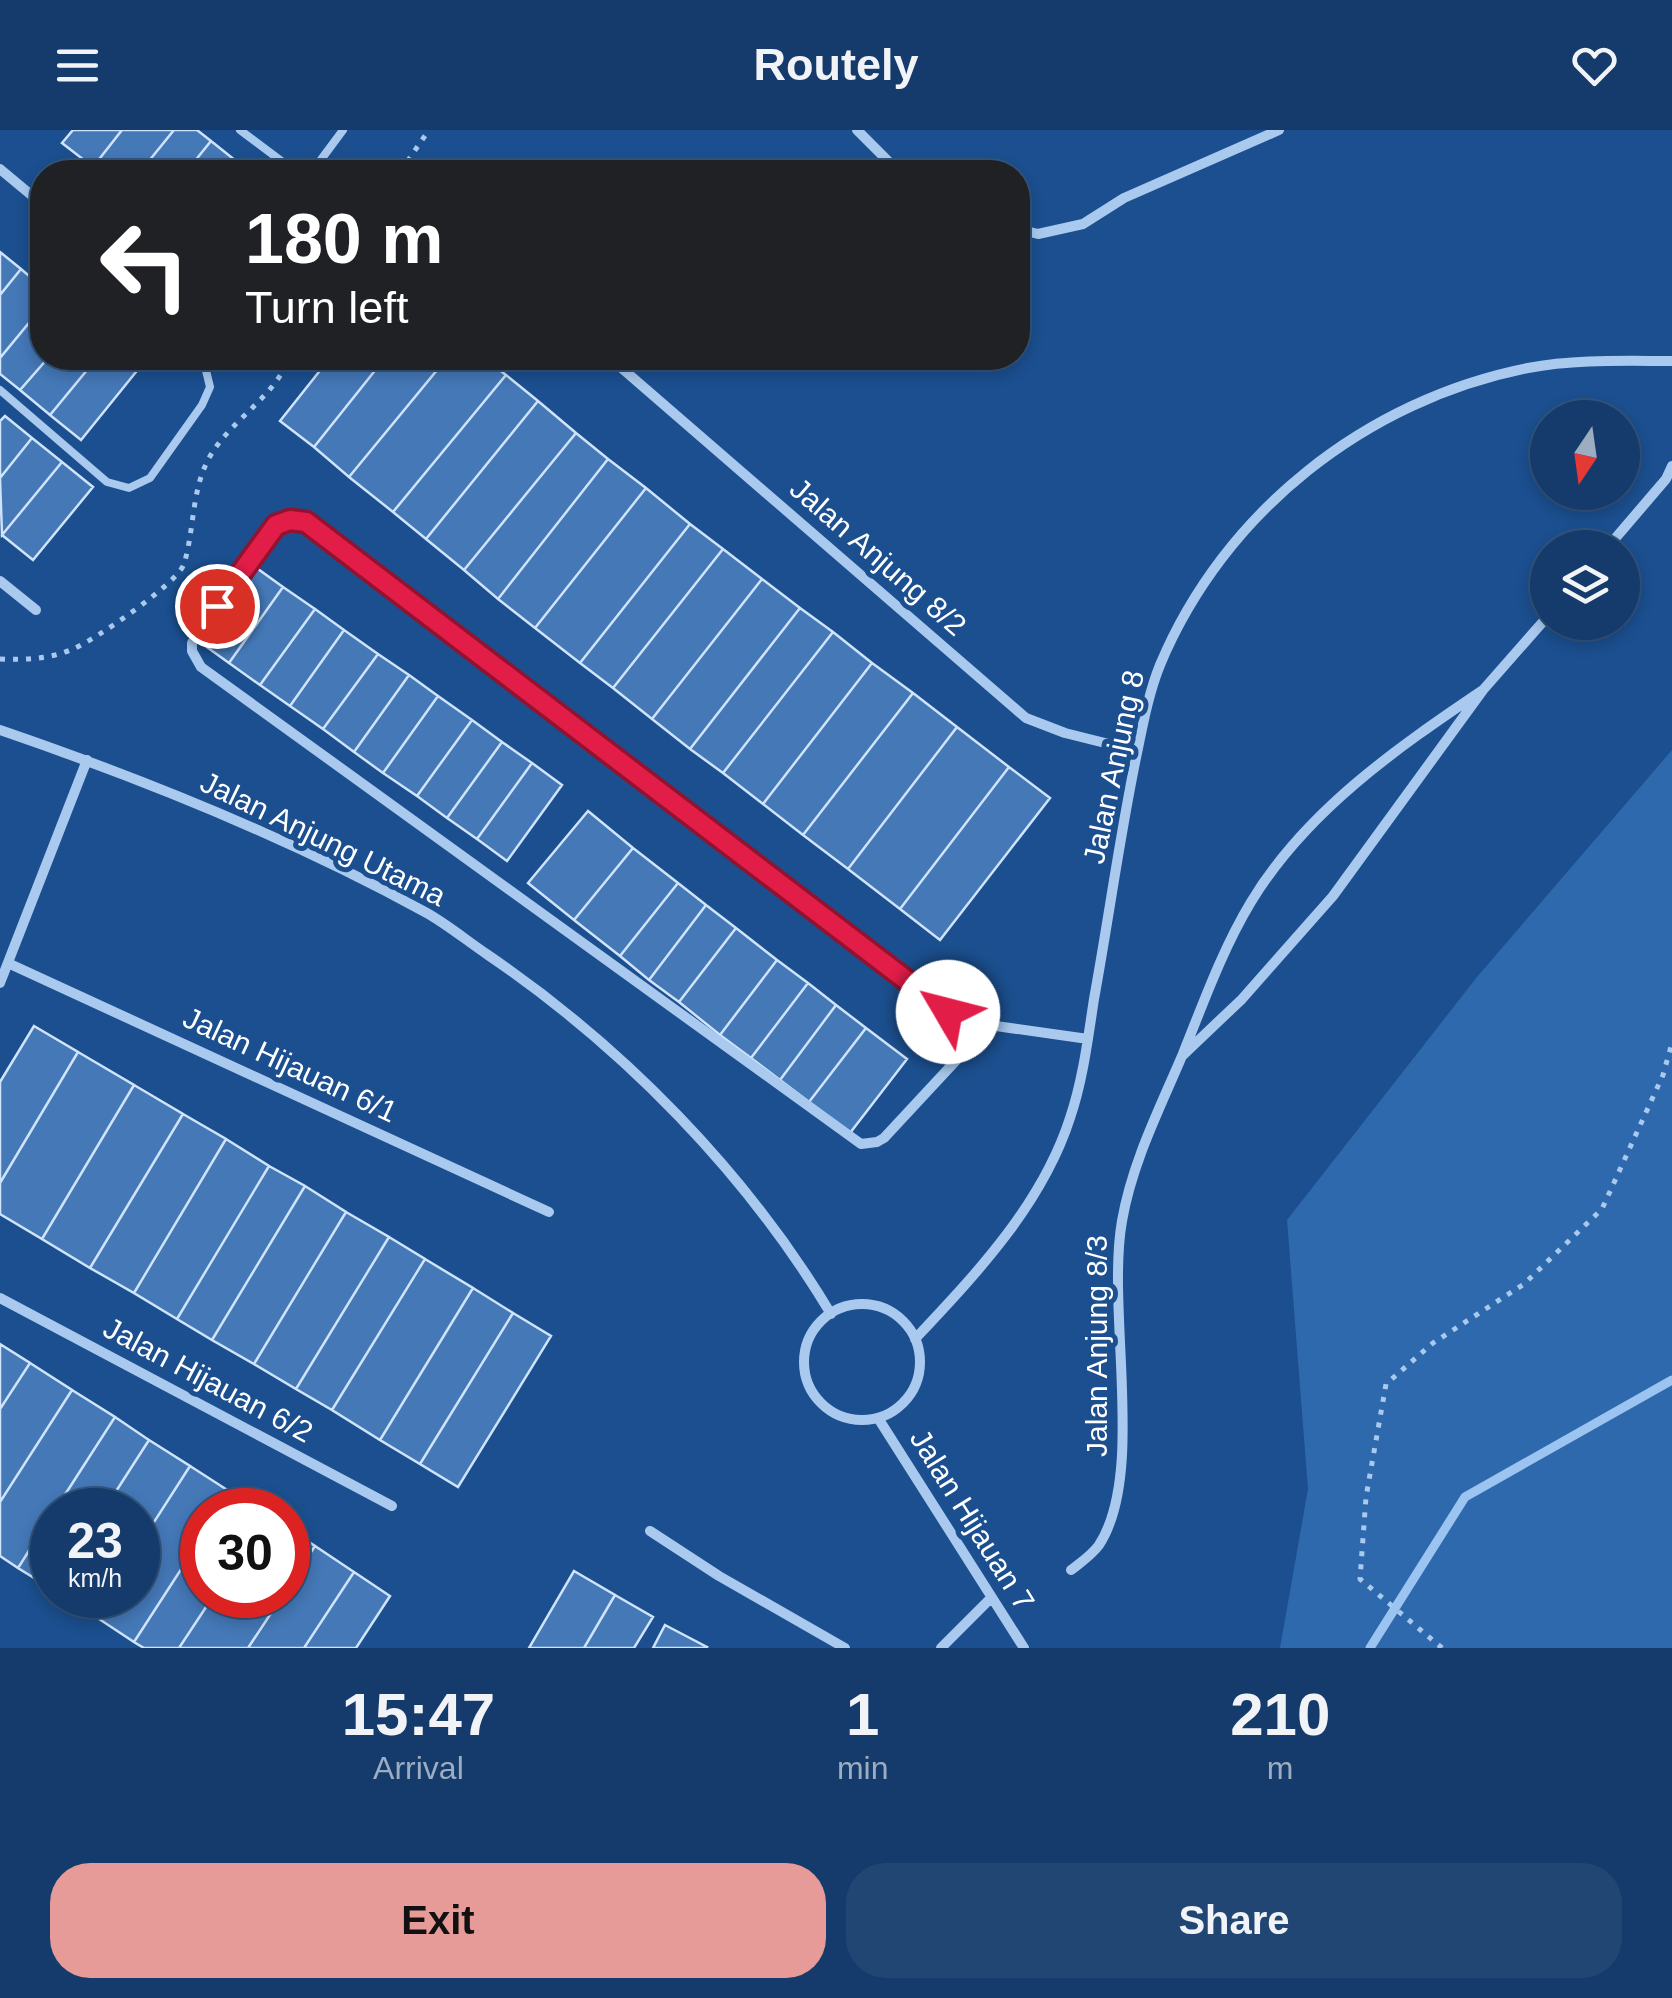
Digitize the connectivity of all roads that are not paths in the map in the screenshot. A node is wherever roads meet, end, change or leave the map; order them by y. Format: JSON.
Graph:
{"nodes":[{"id":1,"x":240,"y":130,"type":"edge"},
{"id":2,"x":344,"y":130,"type":"edge"},
{"id":3,"x":857,"y":130,"type":"edge"},
{"id":4,"x":1279,"y":130,"type":"edge"},
{"id":5,"x":280,"y":160,"type":"edge"},
{"id":6,"x":321,"y":160,"type":"edge"},
{"id":7,"x":887,"y":160,"type":"edge"},
{"id":8,"x":0,"y":169,"type":"edge"},
{"id":9,"x":30,"y":194,"type":"edge"},
{"id":10,"x":1030,"y":232,"type":"edge"},
{"id":11,"x":1672,"y":361,"type":"edge"},
{"id":12,"x":208,"y":370,"type":"edge"},
{"id":13,"x":624,"y":370,"type":"edge"},
{"id":14,"x":0,"y":390,"type":"edge"},
{"id":15,"x":1672,"y":466,"type":"edge"},
{"id":16,"x":1622,"y":530,"type":"edge"},
{"id":17,"x":0,"y":581,"type":"edge"},
{"id":18,"x":36,"y":610,"type":"dead end"},
{"id":19,"x":1530,"y":636,"type":"edge"},
{"id":20,"x":1483,"y":690,"type":"junction"},
{"id":21,"x":0,"y":730,"type":"edge"},
{"id":22,"x":1137,"y":751,"type":"junction"},
{"id":23,"x":87,"y":760,"type":"junction"},
{"id":24,"x":10,"y":964,"type":"junction"},
{"id":25,"x":0,"y":983,"type":"edge"},
{"id":26,"x":989,"y":1025,"type":"junction"},
{"id":27,"x":1088,"y":1039,"type":"junction"},
{"id":28,"x":1182,"y":1056,"type":"junction"},
{"id":29,"x":549,"y":1212,"type":"dead end"},
{"id":30,"x":0,"y":1298,"type":"edge"},
{"id":31,"x":830,"y":1314,"type":"junction"},
{"id":32,"x":915,"y":1339,"type":"junction"},
{"id":33,"x":878,"y":1418,"type":"junction"},
{"id":34,"x":392,"y":1506,"type":"dead end"},
{"id":35,"x":650,"y":1531,"type":"dead end"},
{"id":36,"x":1071,"y":1570,"type":"dead end"},
{"id":37,"x":991,"y":1598,"type":"junction"},
{"id":38,"x":845,"y":1648,"type":"edge"},
{"id":39,"x":941,"y":1648,"type":"edge"},
{"id":40,"x":1024,"y":1648,"type":"edge"}],
"edges":[{"from":1,"to":5,"type":"lane"},
{"from":2,"to":6,"type":"lane"},
{"from":3,"to":7,"type":"street"},
{"from":4,"to":10,"type":"street"},
{"from":8,"to":9,"type":"street"},
{"from":11,"to":22,"type":"street","name":"Jalan Anjung 8"},
{"from":12,"to":14,"type":"lane"},
{"from":13,"to":22,"type":"street","name":"Jalan Anjung 8/2"},
{"from":15,"to":16,"type":"street"},
{"from":17,"to":18,"type":"street"},
{"from":19,"to":20,"type":"street","name":"Jalan Anjung 8/3"},
{"from":20,"to":28,"type":"street","name":"Jalan Anjung 8/3"},
{"from":20,"to":28,"type":"street","name":"Jalan Anjung 8/3"},
{"from":21,"to":23,"type":"street","name":"Jalan Anjung Utama"},
{"from":22,"to":27,"type":"street","name":"Jalan Anjung 8"},
{"from":23,"to":24,"type":"street"},
{"from":23,"to":31,"type":"street","name":"Jalan Anjung Utama"},
{"from":24,"to":25,"type":"street"},
{"from":24,"to":29,"type":"street","name":"Jalan Hijauan 6/1"},
{"from":26,"to":26,"type":"street"},
{"from":26,"to":27,"type":"street"},
{"from":27,"to":32,"type":"street","name":"Jalan Anjung 8"},
{"from":28,"to":36,"type":"street","name":"Jalan Anjung 8/3"},
{"from":30,"to":34,"type":"street","name":"Jalan Hijauan 6/2"},
{"from":31,"to":32,"type":"street"},
{"from":31,"to":33,"type":"street"},
{"from":32,"to":33,"type":"street"},
{"from":33,"to":37,"type":"street","name":"Jalan Hijauan 7"},
{"from":35,"to":38,"type":"street"},
{"from":37,"to":39,"type":"street"},
{"from":37,"to":40,"type":"street","name":"Jalan Hijauan 7"}]}
